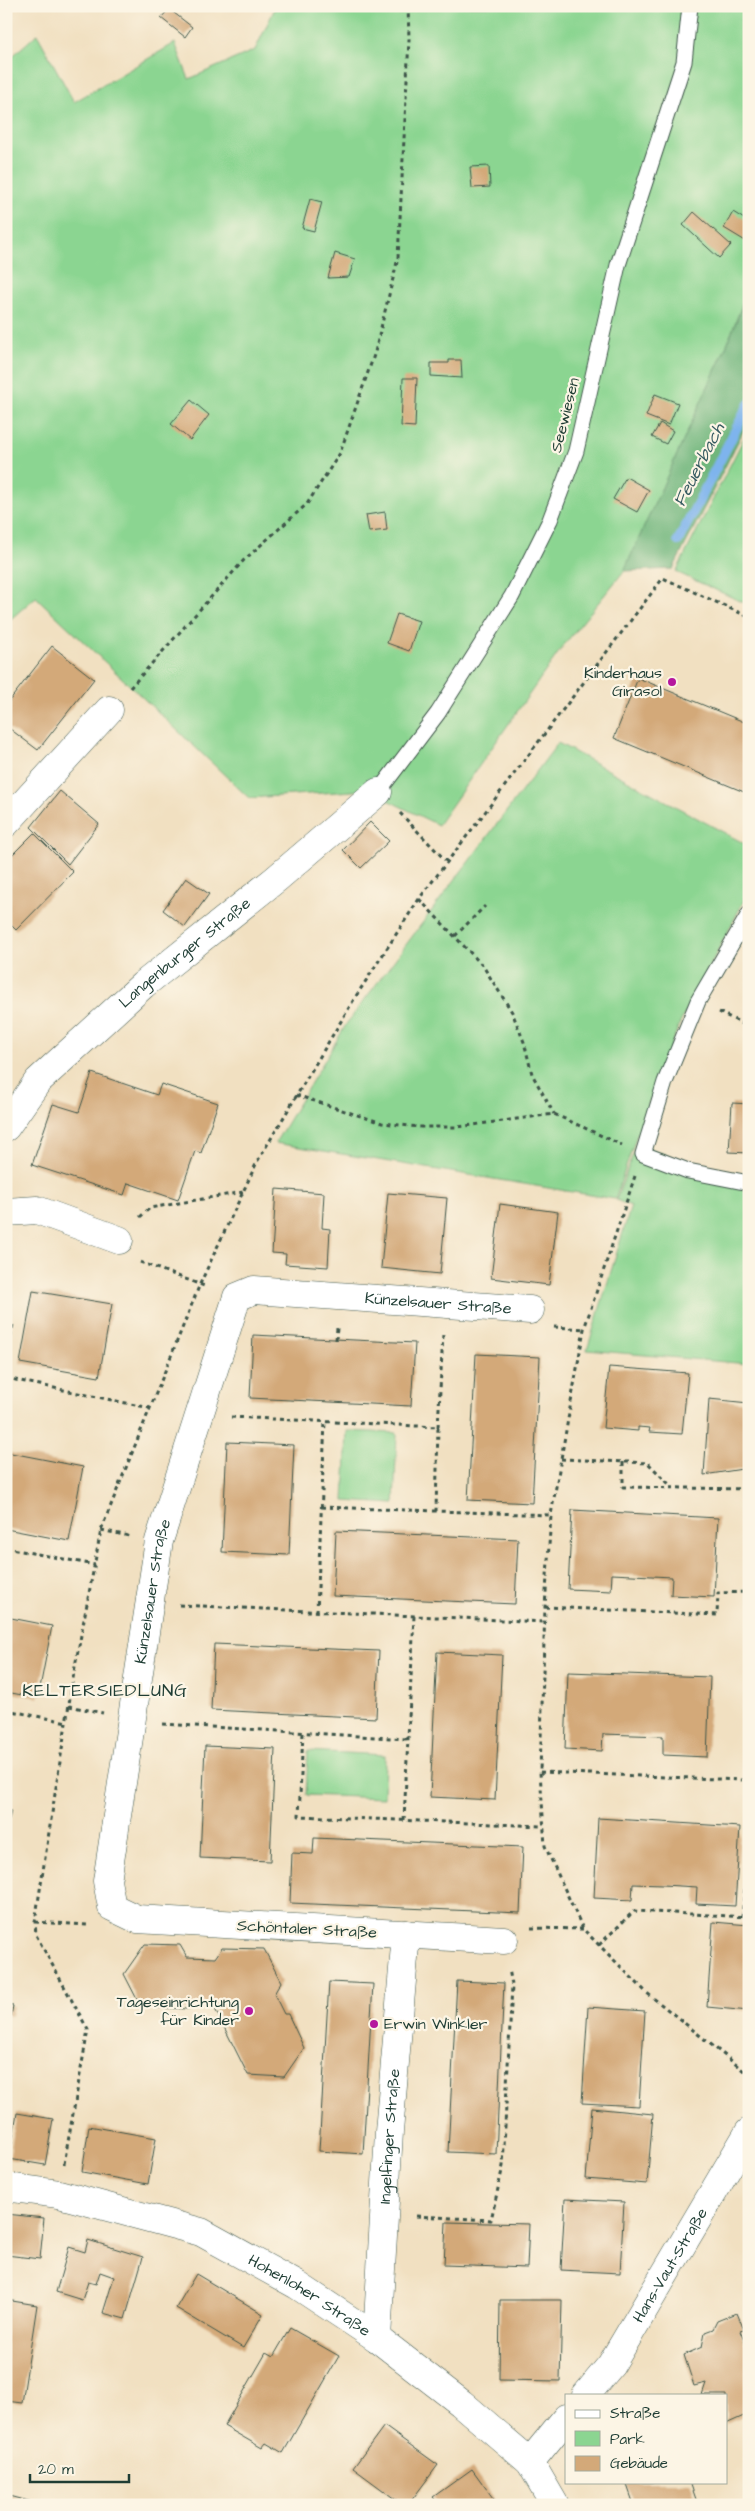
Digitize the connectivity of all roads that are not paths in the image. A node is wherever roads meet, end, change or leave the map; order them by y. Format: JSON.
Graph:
{"nodes":[{"id":1,"x":690,"y":6,"type":"edge"},
{"id":2,"x":109,"y":710,"type":"road end"},
{"id":3,"x":378,"y":792,"type":"joint"},
{"id":4,"x":6,"y":823,"type":"edge"},
{"id":5,"x":749,"y":914,"type":"edge"},
{"id":6,"x":6,"y":1127,"type":"edge"},
{"id":7,"x":749,"y":1183,"type":"edge"},
{"id":8,"x":6,"y":1212,"type":"edge"},
{"id":9,"x":120,"y":1240,"type":"road end"},
{"id":10,"x":530,"y":1310,"type":"dead end"},
{"id":11,"x":112,"y":1907,"type":"joint"},
{"id":12,"x":406,"y":1934,"type":"junction"},
{"id":13,"x":504,"y":1940,"type":"road end"},
{"id":14,"x":749,"y":2132,"type":"edge"},
{"id":15,"x":6,"y":2187,"type":"edge"},
{"id":16,"x":377,"y":2338,"type":"junction"},
{"id":17,"x":587,"y":2394,"type":"edge"},
{"id":18,"x":565,"y":2419,"type":"edge"},
{"id":19,"x":530,"y":2462,"type":"junction"},
{"id":20,"x":555,"y":2505,"type":"edge"}],
"edges":[{"from":1,"to":3,"type":"lane","name":"Seewiesen"},
{"from":2,"to":4,"type":"street"},
{"from":3,"to":6,"type":"street","name":"Langenburger Straße"},
{"from":5,"to":7,"type":"lane"},
{"from":8,"to":9,"type":"street"},
{"from":10,"to":11,"type":"street","name":"Künzelsauer Straße"},
{"from":11,"to":12,"type":"street","name":"Schöntaler Straße"},
{"from":12,"to":13,"type":"street","name":"Schöntaler Straße"},
{"from":12,"to":16,"type":"street","name":"Ingelfinger Straße"},
{"from":14,"to":17,"type":"street","name":"Hans-Vaut-Straße"},
{"from":15,"to":16,"type":"street","name":"Hohenloher Straße"},
{"from":16,"to":19,"type":"street","name":"Hohenloher Straße"},
{"from":18,"to":19,"type":"street"},
{"from":19,"to":20,"type":"street","name":"Hohenloher Straße"}]}
